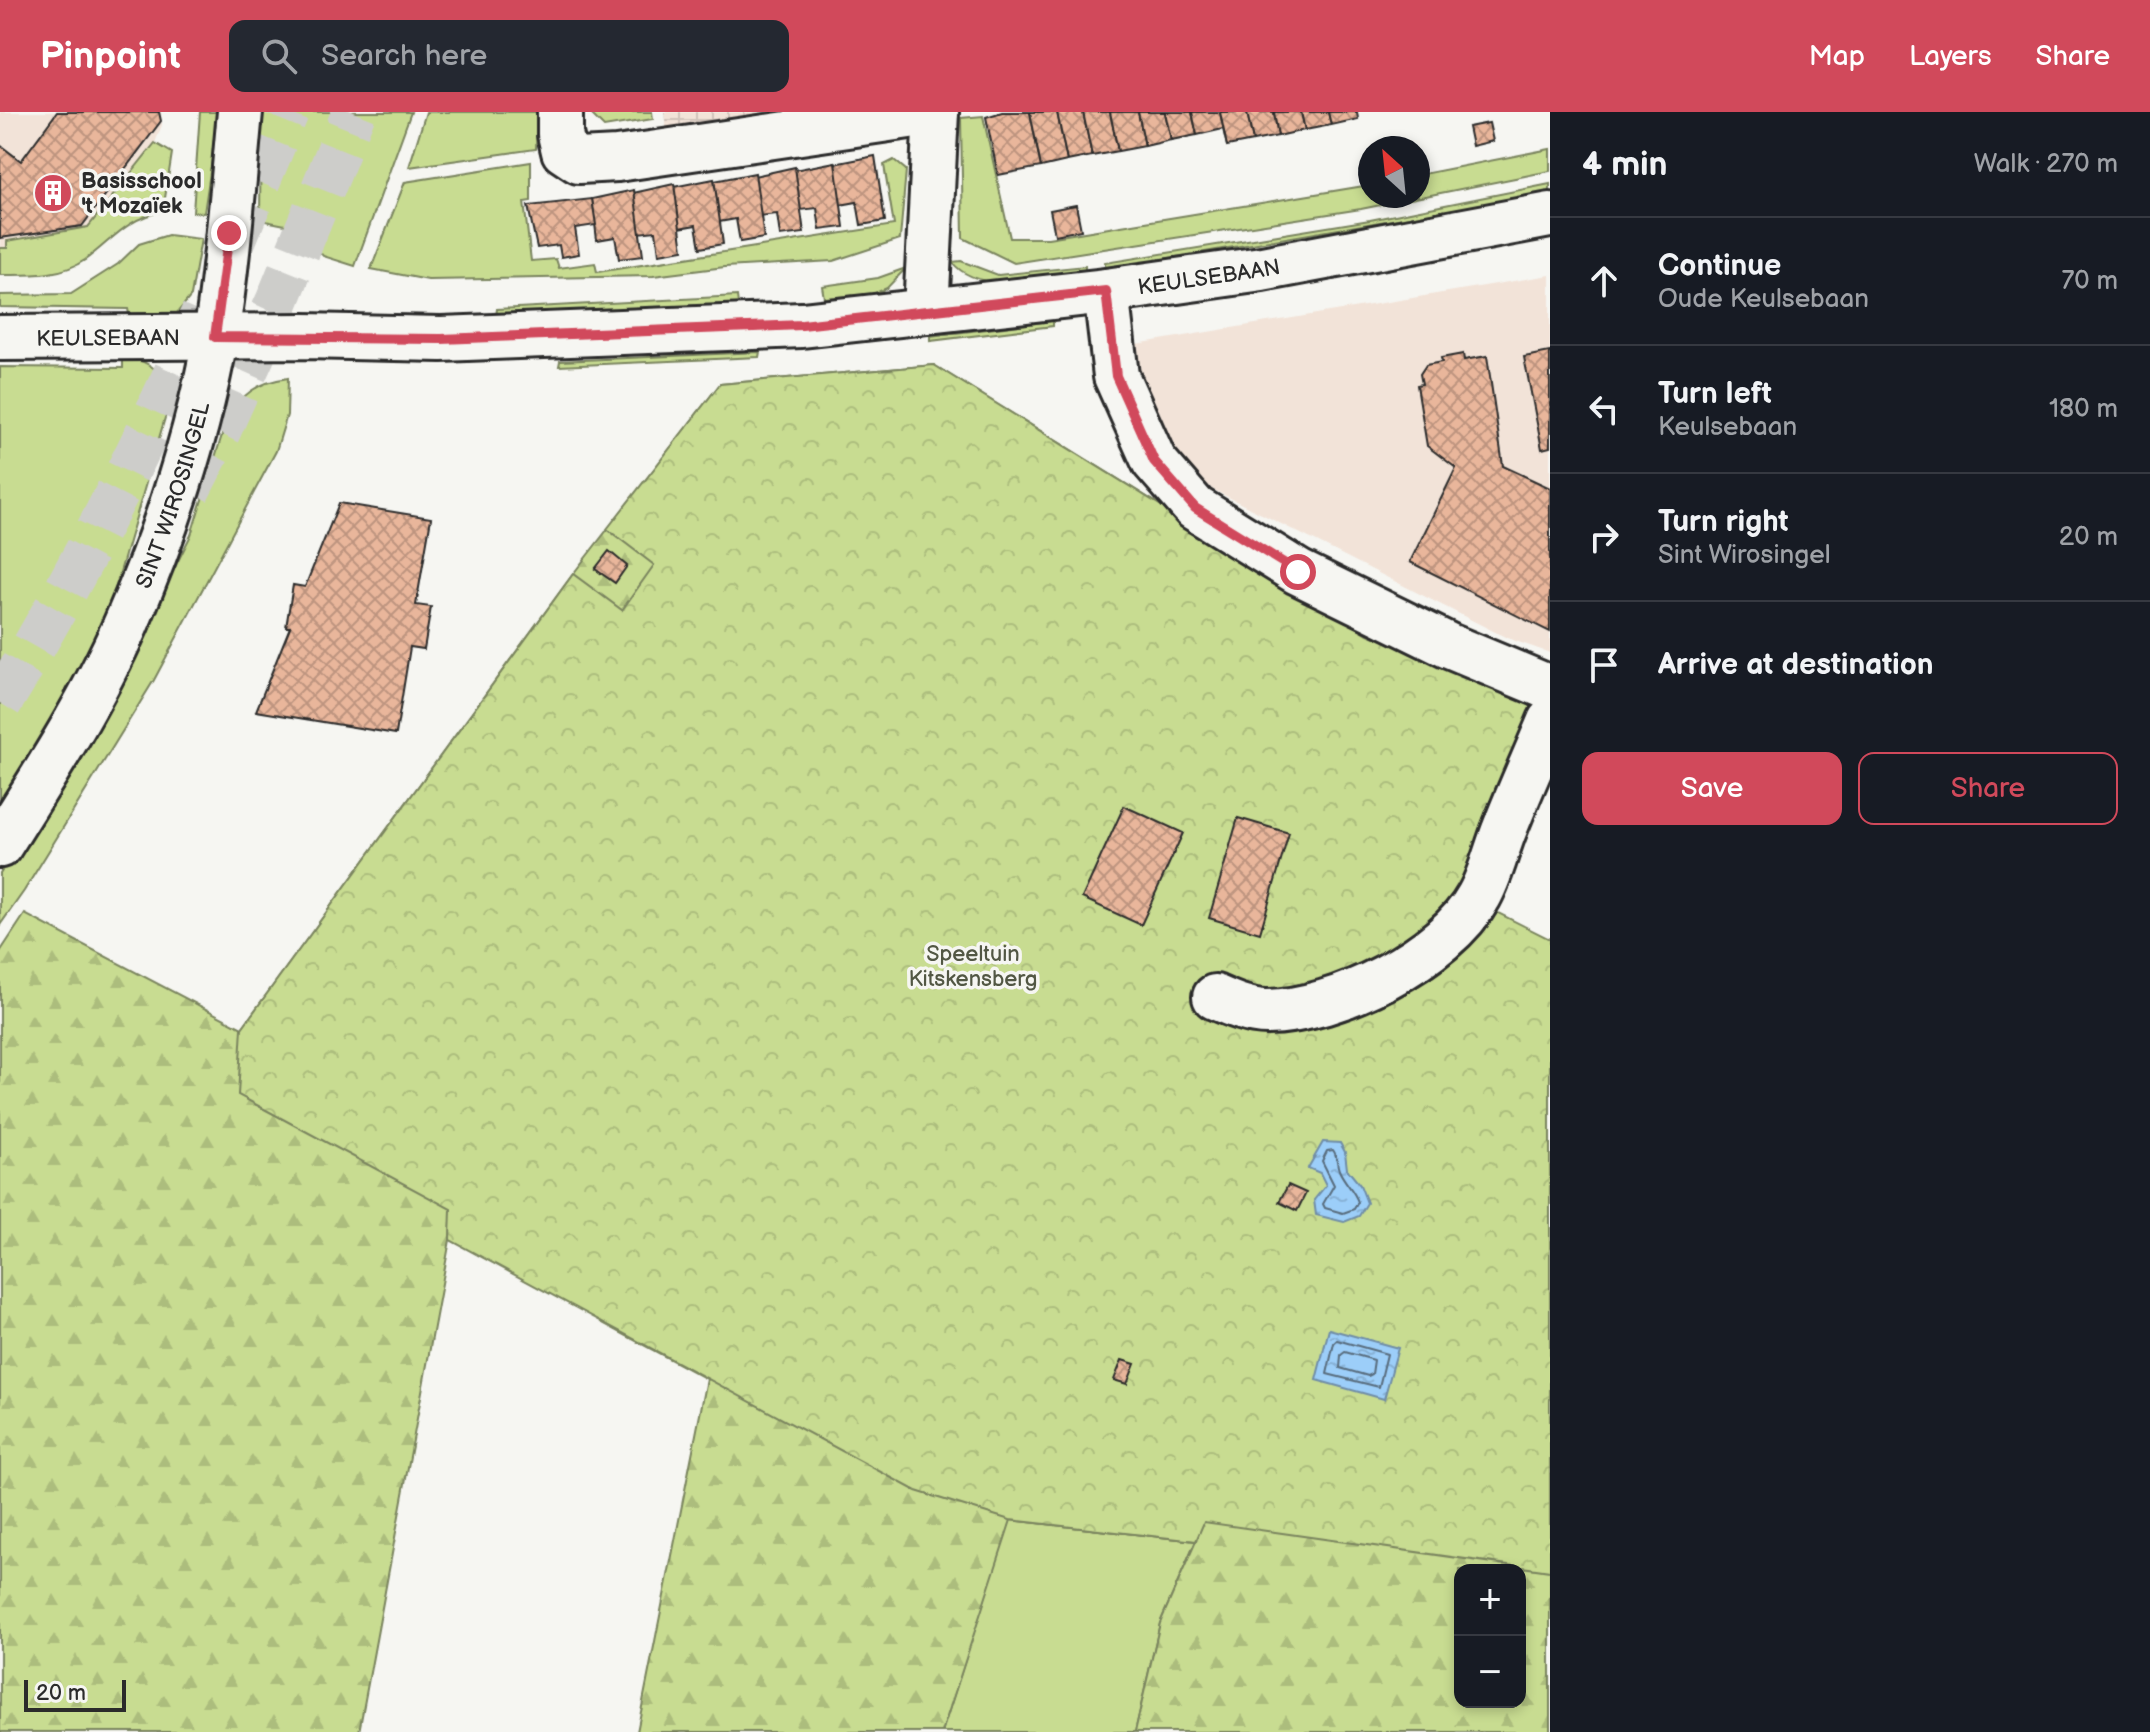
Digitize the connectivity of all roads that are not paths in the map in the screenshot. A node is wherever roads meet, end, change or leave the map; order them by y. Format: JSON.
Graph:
{"nodes":[{"id":1,"x":240,"y":112,"type":"edge"},
{"id":2,"x":936,"y":112,"type":"edge"},
{"id":3,"x":562,"y":132,"type":"edge"},
{"id":4,"x":1550,"y":215,"type":"edge"},
{"id":5,"x":1106,"y":291,"type":"junction"},
{"id":6,"x":926,"y":311,"type":"junction"},
{"id":7,"x":215,"y":337,"type":"junction"},
{"id":8,"x":0,"y":338,"type":"edge"},
{"id":9,"x":1550,"y":688,"type":"edge"},
{"id":10,"x":1550,"y":721,"type":"edge"},
{"id":11,"x":0,"y":845,"type":"edge"},
{"id":12,"x":1215,"y":997,"type":"dead end"}],
"edges":[{"from":1,"to":7,"type":"street","name":"SINT WIROSINGEL"},
{"from":2,"to":3,"type":"street"},
{"from":2,"to":6,"type":"street"},
{"from":4,"to":5,"type":"street","name":"KEULSEBAAN"},
{"from":5,"to":6,"type":"street","name":"KEULSEBAAN"},
{"from":5,"to":9,"type":"street"},
{"from":6,"to":7,"type":"street","name":"KEULSEBAAN"},
{"from":7,"to":8,"type":"street","name":"KEULSEBAAN"},
{"from":7,"to":11,"type":"street","name":"SINT WIROSINGEL"},
{"from":10,"to":12,"type":"street"}]}
